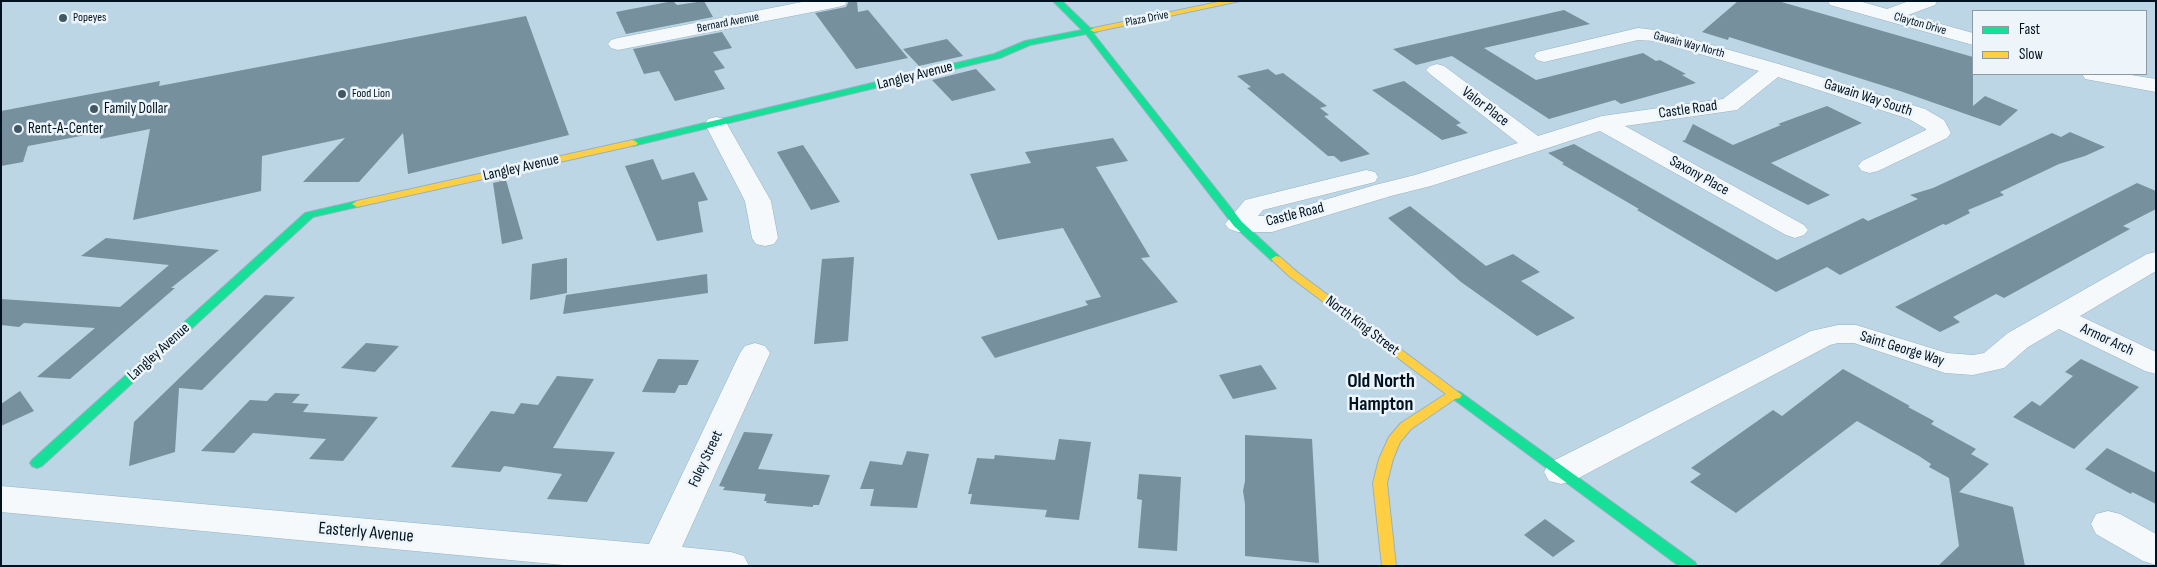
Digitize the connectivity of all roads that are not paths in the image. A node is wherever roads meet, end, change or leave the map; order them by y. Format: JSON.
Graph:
{"nodes":[{"id":1,"x":838,"y":1,"type":"edge"},
{"id":2,"x":1057,"y":1,"type":"edge"},
{"id":3,"x":1236,"y":1,"type":"edge"},
{"id":4,"x":1837,"y":1,"type":"edge"},
{"id":5,"x":1928,"y":1,"type":"edge"},
{"id":6,"x":1081,"y":9,"type":"dead end"},
{"id":7,"x":1888,"y":15,"type":"junction"},
{"id":8,"x":1088,"y":31,"type":"junction"},
{"id":9,"x":1972,"y":40,"type":"edge"},
{"id":10,"x":618,"y":44,"type":"dead end"},
{"id":11,"x":1544,"y":56,"type":"dead end"},
{"id":12,"x":1775,"y":69,"type":"junction"},
{"id":13,"x":1436,"y":70,"type":"dead end"},
{"id":14,"x":2099,"y":75,"type":"edge"},
{"id":15,"x":2156,"y":86,"type":"edge"},
{"id":16,"x":1602,"y":123,"type":"junction"},
{"id":17,"x":716,"y":124,"type":"junction"},
{"id":18,"x":1533,"y":144,"type":"junction"},
{"id":19,"x":1870,"y":166,"type":"dead end"},
{"id":20,"x":1238,"y":224,"type":"junction"},
{"id":21,"x":1795,"y":230,"type":"dead end"},
{"id":22,"x":765,"y":238,"type":"dead end"},
{"id":23,"x":2156,"y":260,"type":"edge"},
{"id":24,"x":2058,"y":317,"type":"junction"},
{"id":25,"x":755,"y":353,"type":"dead end"},
{"id":26,"x":2156,"y":364,"type":"edge"},
{"id":27,"x":1454,"y":394,"type":"junction"},
{"id":28,"x":37,"y":463,"type":"dead end"},
{"id":29,"x":1561,"y":472,"type":"junction"},
{"id":30,"x":1,"y":499,"type":"edge"},
{"id":31,"x":2108,"y":524,"type":"dead end"},
{"id":32,"x":2156,"y":551,"type":"edge"},
{"id":33,"x":657,"y":563,"type":"edge"},
{"id":34,"x":731,"y":566,"type":"edge"},
{"id":35,"x":1389,"y":566,"type":"edge"},
{"id":36,"x":1690,"y":566,"type":"edge"}],
"edges":[{"from":1,"to":10,"type":"street","name":"Bernard Avenue"},
{"from":2,"to":8,"type":"street","name":"North King Street"},
{"from":3,"to":8,"type":"street","name":"Plaza Drive"},
{"from":4,"to":7,"type":"street","name":"Clayton Drive"},
{"from":5,"to":7,"type":"street"},
{"from":6,"to":8,"type":"street","name":"North King Street"},
{"from":7,"to":9,"type":"street","name":"Clayton Drive"},
{"from":8,"to":17,"type":"street","name":"Langley Avenue"},
{"from":8,"to":20,"type":"street","name":"North King Street"},
{"from":11,"to":12,"type":"street","name":"Gawain Way North"},
{"from":12,"to":16,"type":"street","name":"Castle Road"},
{"from":12,"to":19,"type":"street","name":"Gawain Way South"},
{"from":13,"to":18,"type":"street","name":"Valor Place"},
{"from":14,"to":15,"type":"street"},
{"from":16,"to":18,"type":"street","name":"Castle Road"},
{"from":16,"to":21,"type":"street","name":"Saxony Place"},
{"from":17,"to":22,"type":"street"},
{"from":17,"to":28,"type":"street","name":"Langley Avenue"},
{"from":18,"to":20,"type":"street","name":"Castle Road"},
{"from":20,"to":27,"type":"street","name":"North King Street"},
{"from":23,"to":24,"type":"street","name":"Saint George Way"},
{"from":24,"to":26,"type":"street","name":"Armor Arch"},
{"from":24,"to":29,"type":"street","name":"Saint George Way"},
{"from":25,"to":33,"type":"street","name":"Foley Street"},
{"from":27,"to":29,"type":"street","name":"North King Street"},
{"from":27,"to":35,"type":"street"},
{"from":29,"to":36,"type":"street","name":"North King Street"},
{"from":30,"to":33,"type":"street","name":"Easterly Avenue"},
{"from":31,"to":32,"type":"street"},
{"from":33,"to":34,"type":"street","name":"Easterly Avenue"}]}
